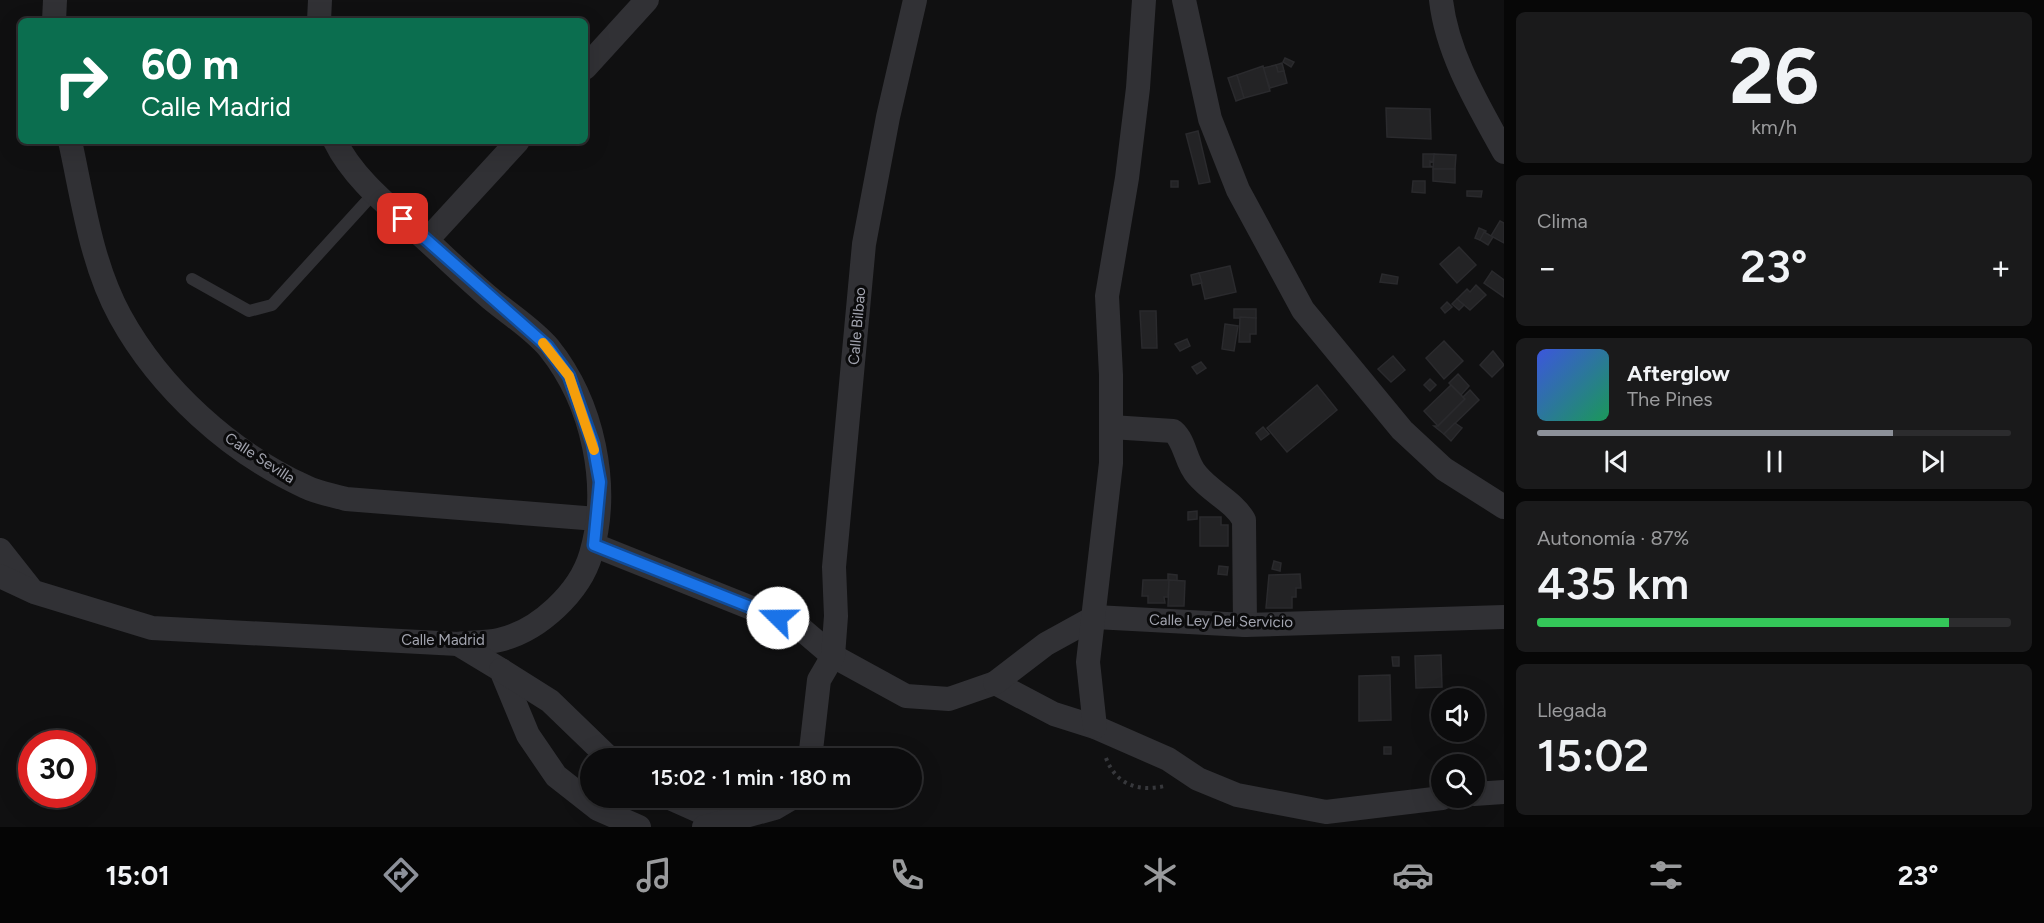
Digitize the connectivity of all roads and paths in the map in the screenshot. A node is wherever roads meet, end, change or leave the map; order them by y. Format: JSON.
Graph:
{"nodes":[{"id":1,"x":55,"y":0,"type":"edge"},
{"id":2,"x":320,"y":0,"type":"edge"},
{"id":3,"x":647,"y":0,"type":"edge"},
{"id":4,"x":915,"y":0,"type":"edge"},
{"id":5,"x":1144,"y":0,"type":"edge"},
{"id":6,"x":1184,"y":0,"type":"edge"},
{"id":7,"x":1441,"y":0,"type":"edge"},
{"id":8,"x":54,"y":18,"type":"edge"},
{"id":9,"x":319,"y":18,"type":"edge"},
{"id":10,"x":588,"y":65,"type":"edge"},
{"id":11,"x":71,"y":144,"type":"edge"},
{"id":12,"x":337,"y":144,"type":"edge"},
{"id":13,"x":515,"y":144,"type":"edge"},
{"id":14,"x":1504,"y":152,"type":"edge"},
{"id":15,"x":375,"y":192,"type":"junction"},
{"id":16,"x":427,"y":240,"type":"junction"},
{"id":17,"x":192,"y":279,"type":"dead end"},
{"id":18,"x":1111,"y":427,"type":"junction"},
{"id":19,"x":1504,"y":507,"type":"edge"},
{"id":20,"x":597,"y":519,"type":"junction"},
{"id":21,"x":594,"y":545,"type":"junction"},
{"id":22,"x":0,"y":550,"type":"edge"},
{"id":23,"x":0,"y":576,"type":"edge"},
{"id":24,"x":34,"y":592,"type":"junction"},
{"id":25,"x":1095,"y":617,"type":"junction"},
{"id":26,"x":1504,"y":617,"type":"edge"},
{"id":27,"x":1245,"y":625,"type":"junction"},
{"id":28,"x":458,"y":644,"type":"junction"},
{"id":29,"x":833,"y":656,"type":"junction"},
{"id":30,"x":501,"y":670,"type":"junction"},
{"id":31,"x":995,"y":683,"type":"junction"},
{"id":32,"x":1095,"y":726,"type":"junction"},
{"id":33,"x":599,"y":748,"type":"edge"},
{"id":34,"x":811,"y":748,"type":"edge"},
{"id":35,"x":1504,"y":792,"type":"edge"},
{"id":36,"x":1485,"y":793,"type":"edge"},
{"id":37,"x":1431,"y":799,"type":"edge"},
{"id":38,"x":687,"y":808,"type":"edge"},
{"id":39,"x":775,"y":808,"type":"edge"},
{"id":40,"x":1326,"y":812,"type":"junction"},
{"id":41,"x":715,"y":825,"type":"edge"},
{"id":42,"x":639,"y":827,"type":"edge"},
{"id":43,"x":1362,"y":827,"type":"edge"}],
"edges":[{"from":1,"to":8,"type":"street"},
{"from":2,"to":9,"type":"street"},
{"from":3,"to":10,"type":"street"},
{"from":4,"to":29,"type":"street","name":"Calle Bilbao"},
{"from":5,"to":18,"type":"street"},
{"from":6,"to":19,"type":"street"},
{"from":7,"to":14,"type":"street"},
{"from":11,"to":20,"type":"street","name":"Calle Sevilla"},
{"from":12,"to":15,"type":"street","name":"Calle Madrid"},
{"from":13,"to":16,"type":"street"},
{"from":15,"to":16,"type":"street","name":"Calle Madrid"},
{"from":15,"to":17,"type":"lane"},
{"from":16,"to":20,"type":"street","name":"Calle Madrid"},
{"from":18,"to":25,"type":"street"},
{"from":18,"to":27,"type":"street"},
{"from":20,"to":21,"type":"street","name":"Calle Madrid"},
{"from":21,"to":28,"type":"street","name":"Calle Madrid"},
{"from":21,"to":29,"type":"street"},
{"from":22,"to":24,"type":"street"},
{"from":23,"to":24,"type":"street","name":"Calle Madrid"},
{"from":24,"to":28,"type":"street","name":"Calle Madrid"},
{"from":25,"to":27,"type":"street","name":"Calle Ley Del Servicio"},
{"from":25,"to":31,"type":"street"},
{"from":25,"to":32,"type":"street"},
{"from":26,"to":27,"type":"street","name":"Calle Ley Del Servicio"},
{"from":28,"to":30,"type":"street"},
{"from":29,"to":31,"type":"street"},
{"from":29,"to":34,"type":"street"},
{"from":30,"to":33,"type":"street"},
{"from":30,"to":42,"type":"street"},
{"from":31,"to":32,"type":"street"},
{"from":32,"to":40,"type":"street"},
{"from":35,"to":36,"type":"street"},
{"from":37,"to":40,"type":"street"},
{"from":38,"to":41,"type":"street"},
{"from":39,"to":41,"type":"street"},
{"from":40,"to":43,"type":"street"}]}
